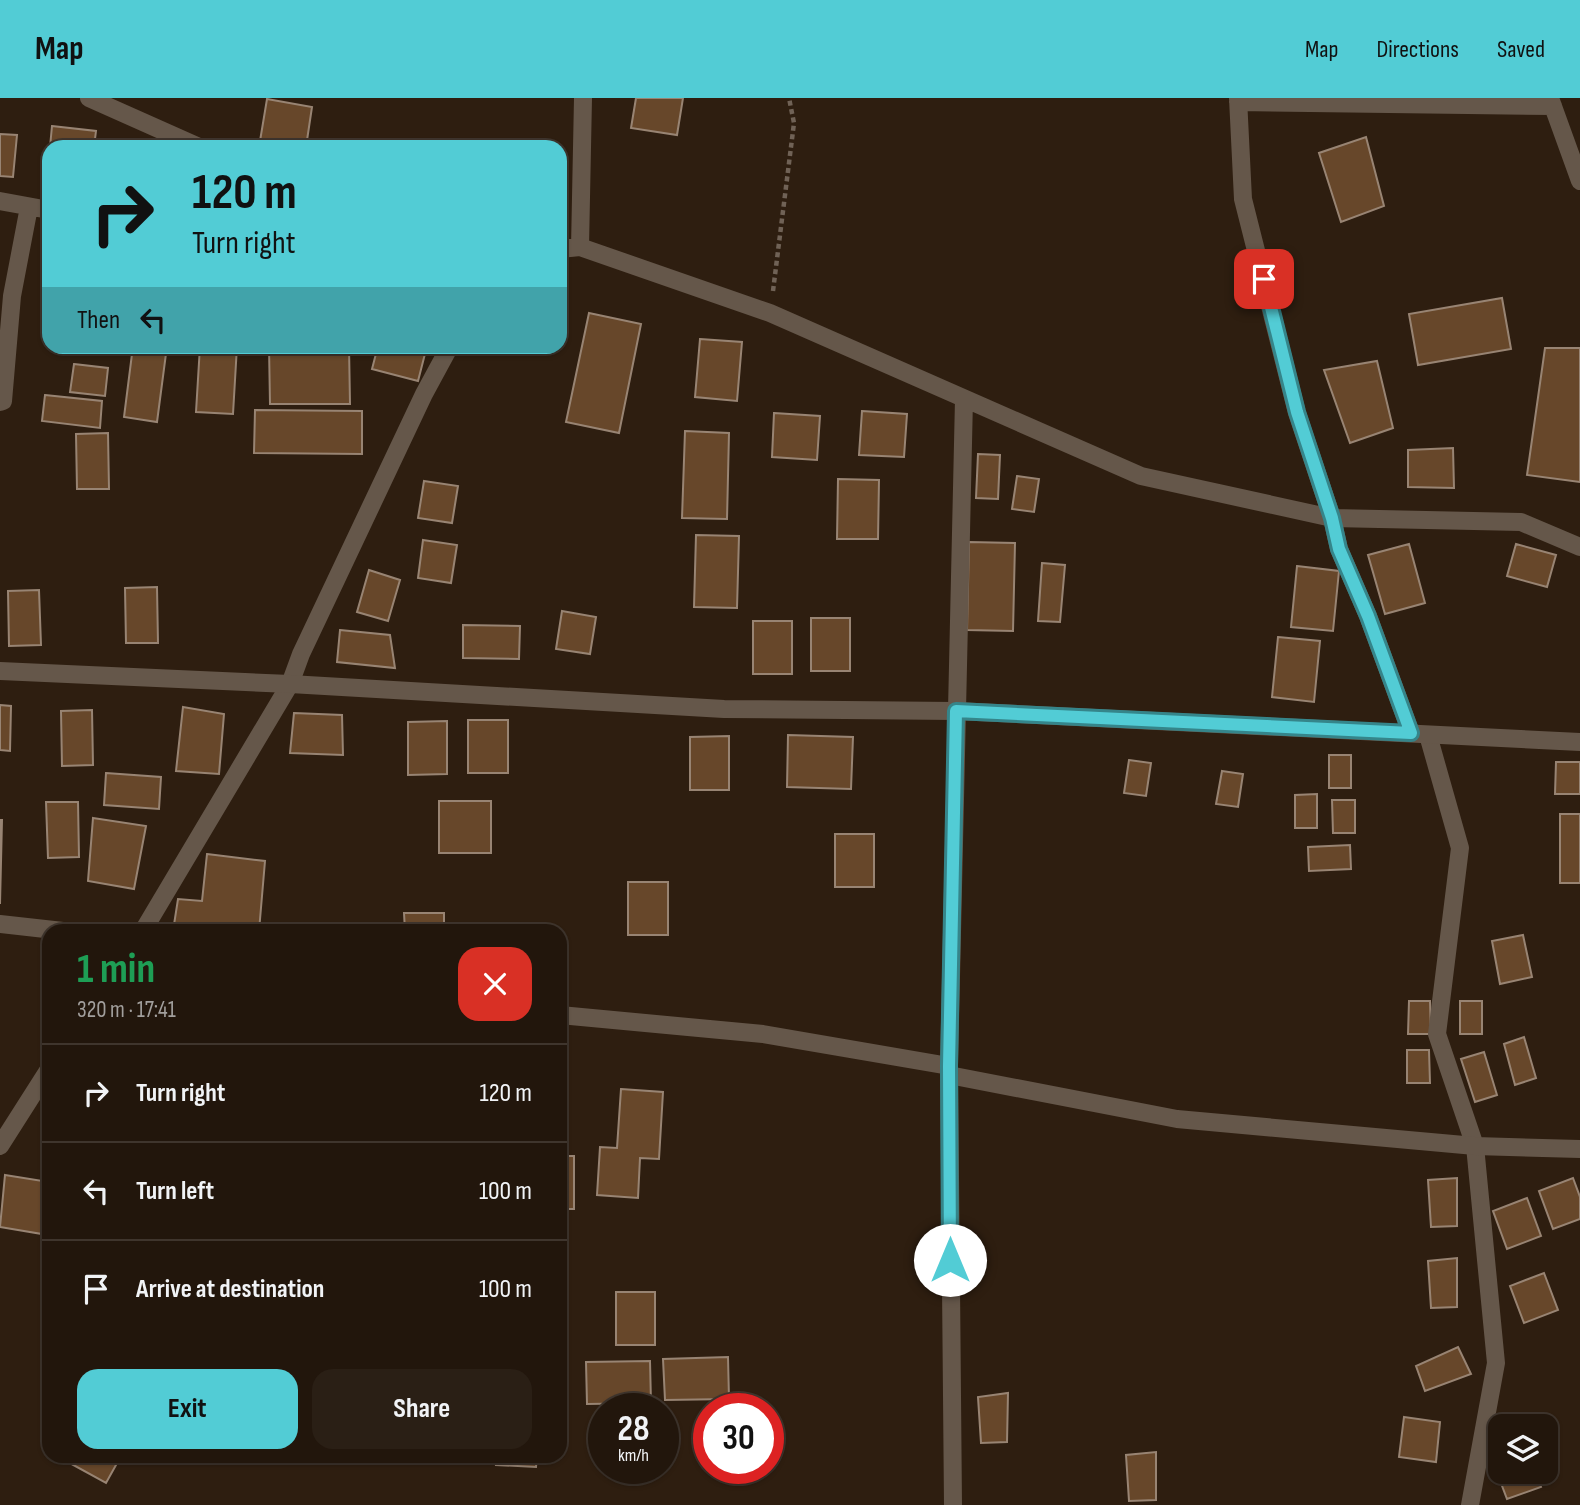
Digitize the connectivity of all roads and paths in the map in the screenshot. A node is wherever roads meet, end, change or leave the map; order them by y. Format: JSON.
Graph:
{"nodes":[{"id":1,"x":89,"y":98,"type":"edge"},
{"id":2,"x":583,"y":98,"type":"edge"},
{"id":3,"x":789,"y":98,"type":"edge"},
{"id":4,"x":1238,"y":100,"type":"edge"},
{"id":5,"x":1551,"y":102,"type":"edge"},
{"id":6,"x":183,"y":140,"type":"edge"},
{"id":7,"x":1580,"y":180,"type":"edge"},
{"id":8,"x":0,"y":201,"type":"edge"},
{"id":9,"x":29,"y":207,"type":"junction"},
{"id":10,"x":42,"y":209,"type":"edge"},
{"id":11,"x":580,"y":247,"type":"junction"},
{"id":12,"x":567,"y":248,"type":"edge"},
{"id":13,"x":770,"y":313,"type":"junction"},
{"id":14,"x":446,"y":354,"type":"edge"},
{"id":15,"x":964,"y":399,"type":"junction"},
{"id":16,"x":0,"y":402,"type":"edge"},
{"id":17,"x":1332,"y":518,"type":"junction"},
{"id":18,"x":1580,"y":547,"type":"edge"},
{"id":19,"x":0,"y":671,"type":"edge"},
{"id":20,"x":290,"y":684,"type":"junction"},
{"id":21,"x":956,"y":711,"type":"junction"},
{"id":22,"x":1419,"y":734,"type":"junction"},
{"id":23,"x":1580,"y":742,"type":"edge"},
{"id":24,"x":0,"y":924,"type":"edge"},
{"id":25,"x":147,"y":924,"type":"edge"},
{"id":26,"x":42,"y":929,"type":"edge"},
{"id":27,"x":567,"y":1016,"type":"edge"},
{"id":28,"x":949,"y":1070,"type":"junction"},
{"id":29,"x":42,"y":1080,"type":"edge"},
{"id":30,"x":0,"y":1146,"type":"edge"},
{"id":31,"x":1475,"y":1146,"type":"junction"},
{"id":32,"x":1580,"y":1149,"type":"edge"},
{"id":33,"x":953,"y":1505,"type":"edge"},
{"id":34,"x":1470,"y":1505,"type":"edge"}],
"edges":[{"from":1,"to":6,"type":"street"},
{"from":2,"to":11,"type":"street"},
{"from":3,"to":13,"type":"path"},
{"from":4,"to":5,"type":"street"},
{"from":4,"to":17,"type":"street"},
{"from":5,"to":7,"type":"street"},
{"from":8,"to":9,"type":"street"},
{"from":9,"to":10,"type":"street"},
{"from":9,"to":16,"type":"street"},
{"from":11,"to":12,"type":"street"},
{"from":11,"to":13,"type":"street"},
{"from":13,"to":15,"type":"street"},
{"from":14,"to":20,"type":"street"},
{"from":15,"to":17,"type":"street"},
{"from":15,"to":21,"type":"street"},
{"from":17,"to":18,"type":"street"},
{"from":17,"to":22,"type":"street"},
{"from":19,"to":20,"type":"street"},
{"from":20,"to":21,"type":"street"},
{"from":20,"to":25,"type":"street"},
{"from":21,"to":22,"type":"street"},
{"from":21,"to":28,"type":"street"},
{"from":22,"to":23,"type":"street"},
{"from":22,"to":31,"type":"street"},
{"from":24,"to":26,"type":"street"},
{"from":27,"to":28,"type":"street"},
{"from":28,"to":31,"type":"street"},
{"from":28,"to":33,"type":"street"},
{"from":29,"to":30,"type":"street"},
{"from":31,"to":32,"type":"street"},
{"from":31,"to":34,"type":"street"}]}
